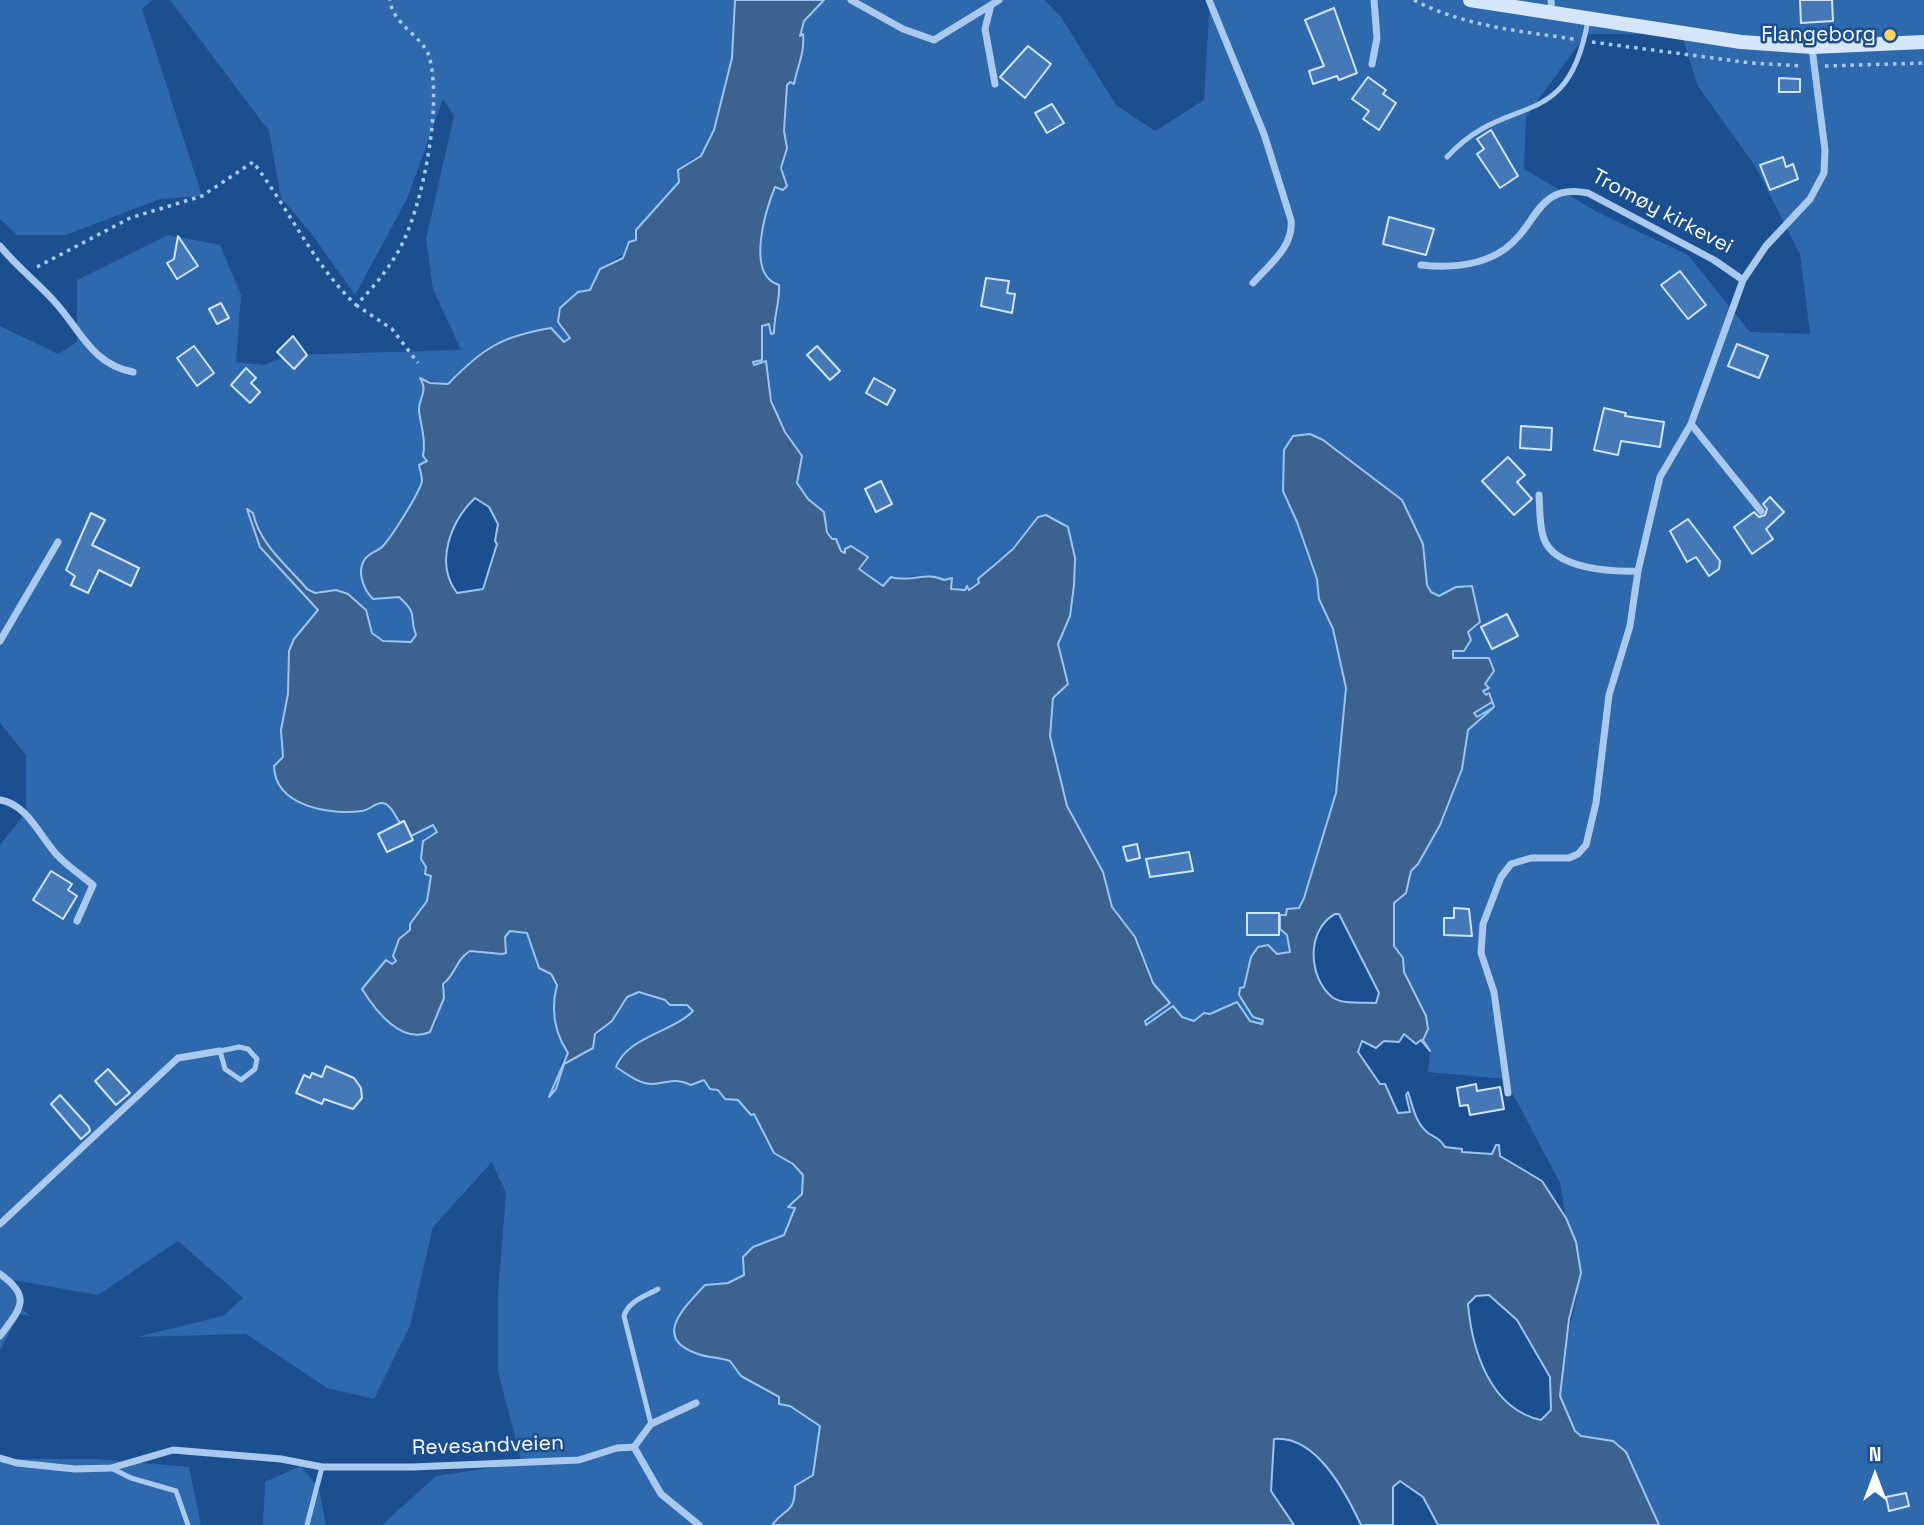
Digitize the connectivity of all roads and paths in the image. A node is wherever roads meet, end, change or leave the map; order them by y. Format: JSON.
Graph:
{"nodes":[{"id":1,"x":390,"y":0,"type":"edge"},
{"id":2,"x":851,"y":0,"type":"edge"},
{"id":3,"x":999,"y":0,"type":"edge"},
{"id":4,"x":1209,"y":0,"type":"edge"},
{"id":5,"x":1374,"y":0,"type":"edge"},
{"id":6,"x":1470,"y":0,"type":"edge"},
{"id":7,"x":991,"y":5,"type":"junction"},
{"id":8,"x":1552,"y":8,"type":"edge"},
{"id":9,"x":1588,"y":20,"type":"junction"},
{"id":10,"x":1924,"y":42,"type":"edge"},
{"id":11,"x":1812,"y":47,"type":"junction"},
{"id":12,"x":1372,"y":64,"type":"dead end"},
{"id":13,"x":995,"y":84,"type":"dead end"},
{"id":14,"x":1447,"y":157,"type":"dead end"},
{"id":15,"x":0,"y":246,"type":"edge"},
{"id":16,"x":1421,"y":265,"type":"dead end"},
{"id":17,"x":26,"y":273,"type":"junction"},
{"id":18,"x":1743,"y":280,"type":"junction"},
{"id":19,"x":1253,"y":283,"type":"dead end"},
{"id":20,"x":356,"y":305,"type":"junction"},
{"id":21,"x":418,"y":363,"type":"dead end"},
{"id":22,"x":133,"y":372,"type":"dead end"},
{"id":23,"x":1691,"y":424,"type":"junction"},
{"id":24,"x":1539,"y":495,"type":"dead end"},
{"id":25,"x":1761,"y":511,"type":"dead end"},
{"id":26,"x":58,"y":542,"type":"dead end"},
{"id":27,"x":1638,"y":571,"type":"junction"},
{"id":28,"x":0,"y":641,"type":"edge"},
{"id":29,"x":0,"y":800,"type":"edge"},
{"id":30,"x":77,"y":921,"type":"dead end"},
{"id":31,"x":220,"y":1052,"type":"junction"},
{"id":32,"x":1508,"y":1093,"type":"dead end"},
{"id":33,"x":0,"y":1224,"type":"edge"},
{"id":34,"x":0,"y":1274,"type":"edge"},
{"id":35,"x":658,"y":1289,"type":"dead end"},
{"id":36,"x":0,"y":1336,"type":"edge"},
{"id":37,"x":696,"y":1403,"type":"dead end"},
{"id":38,"x":651,"y":1424,"type":"junction"},
{"id":39,"x":634,"y":1447,"type":"junction"},
{"id":40,"x":0,"y":1458,"type":"edge"},
{"id":41,"x":322,"y":1467,"type":"junction"},
{"id":42,"x":111,"y":1468,"type":"junction"},
{"id":43,"x":188,"y":1525,"type":"edge"},
{"id":44,"x":307,"y":1525,"type":"edge"},
{"id":45,"x":699,"y":1525,"type":"edge"}],
"edges":[{"from":1,"to":20,"type":"path"},
{"from":2,"to":7,"type":"street"},
{"from":3,"to":7,"type":"street"},
{"from":4,"to":19,"type":"street"},
{"from":5,"to":12,"type":"street"},
{"from":6,"to":8,"type":"main road"},
{"from":7,"to":13,"type":"street"},
{"from":8,"to":9,"type":"main road"},
{"from":9,"to":11,"type":"main road"},
{"from":9,"to":14,"type":"lane"},
{"from":10,"to":11,"type":"main road"},
{"from":11,"to":18,"type":"street","name":"Tromøy kirkevei"},
{"from":15,"to":17,"type":"street"},
{"from":16,"to":18,"type":"street","name":"Tromøy kirkevei"},
{"from":17,"to":20,"type":"path"},
{"from":17,"to":22,"type":"street"},
{"from":18,"to":23,"type":"street","name":"Tromøy kirkevei"},
{"from":20,"to":21,"type":"path"},
{"from":23,"to":25,"type":"street"},
{"from":23,"to":27,"type":"street","name":"Tromøy kirkevei"},
{"from":24,"to":27,"type":"street"},
{"from":26,"to":28,"type":"street"},
{"from":27,"to":32,"type":"street","name":"Tromøy kirkevei"},
{"from":29,"to":30,"type":"street"},
{"from":31,"to":31,"type":"lane"},
{"from":31,"to":33,"type":"street"},
{"from":34,"to":36,"type":"street"},
{"from":35,"to":38,"type":"lane"},
{"from":37,"to":38,"type":"street"},
{"from":38,"to":39,"type":"street"},
{"from":39,"to":41,"type":"street","name":"Revesandveien"},
{"from":39,"to":45,"type":"street"},
{"from":40,"to":42,"type":"street","name":"Revesandveien"},
{"from":41,"to":42,"type":"street","name":"Revesandveien"},
{"from":41,"to":44,"type":"lane"},
{"from":42,"to":43,"type":"lane","name":"Revesandveien"}]}
